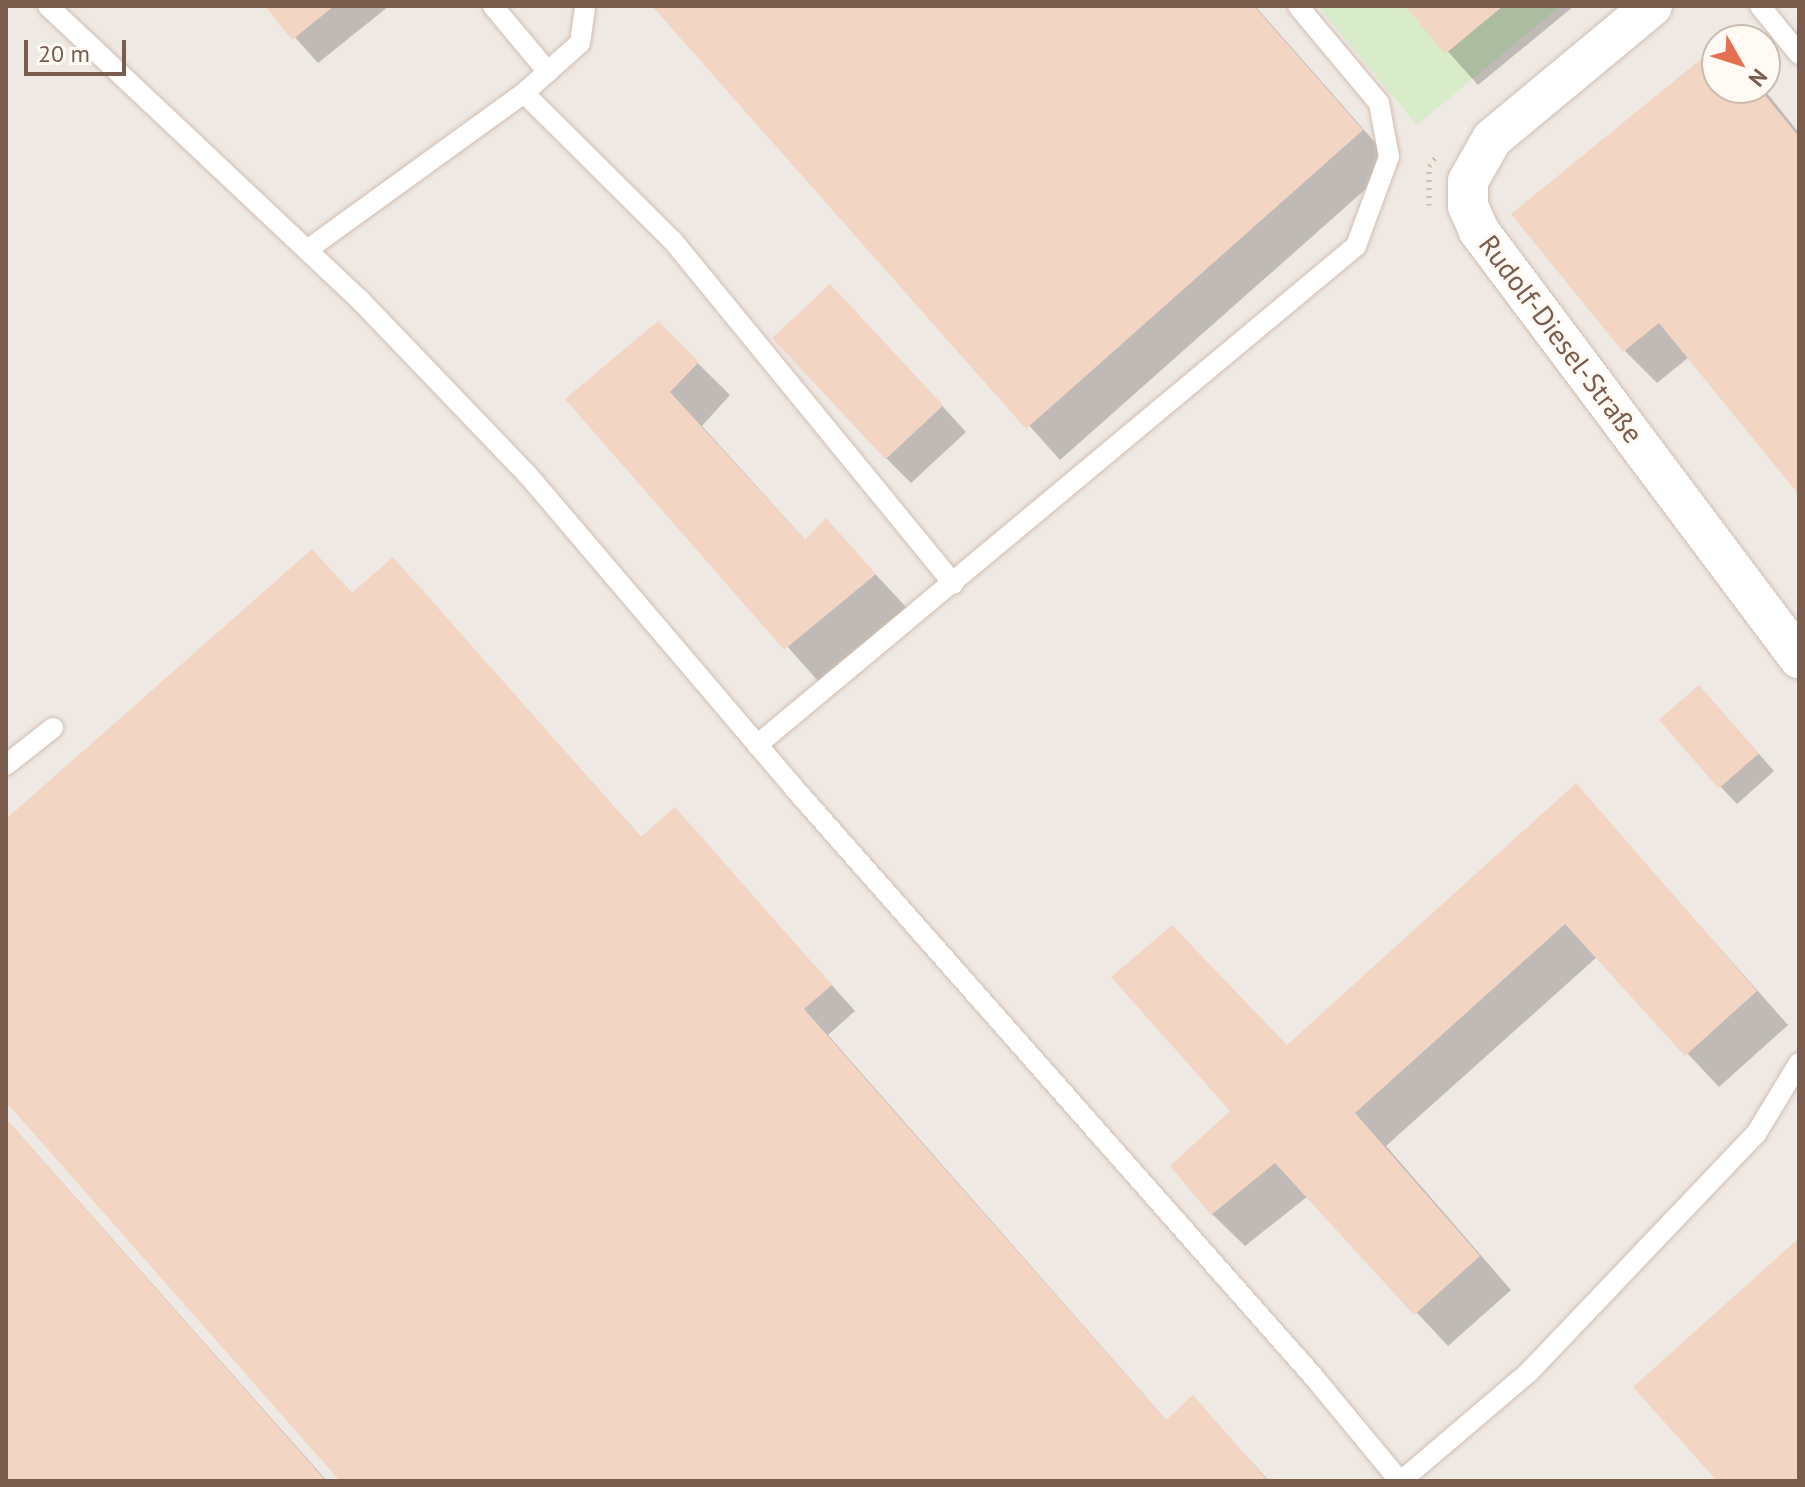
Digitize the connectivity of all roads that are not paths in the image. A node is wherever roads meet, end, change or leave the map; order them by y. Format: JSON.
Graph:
{"nodes":[{"id":1,"x":48,"y":6,"type":"edge"},
{"id":2,"x":493,"y":6,"type":"edge"},
{"id":3,"x":585,"y":6,"type":"edge"},
{"id":4,"x":1298,"y":6,"type":"edge"},
{"id":5,"x":1652,"y":6,"type":"edge"},
{"id":6,"x":1760,"y":6,"type":"edge"},
{"id":7,"x":1799,"y":54,"type":"edge"},
{"id":8,"x":548,"y":72,"type":"junction"},
{"id":9,"x":524,"y":93,"type":"junction"},
{"id":10,"x":307,"y":250,"type":"junction"},
{"id":11,"x":954,"y":584,"type":"junction"},
{"id":12,"x":1799,"y":658,"type":"edge"},
{"id":13,"x":53,"y":728,"type":"dead end"},
{"id":14,"x":757,"y":745,"type":"junction"},
{"id":15,"x":6,"y":765,"type":"edge"},
{"id":16,"x":1799,"y":1063,"type":"edge"},
{"id":17,"x":1401,"y":1481,"type":"edge"}],
"edges":[{"from":1,"to":10,"type":"lane"},
{"from":2,"to":8,"type":"lane"},
{"from":3,"to":8,"type":"lane"},
{"from":4,"to":11,"type":"lane"},
{"from":5,"to":12,"type":"street","name":"Rudolf-Diesel-Straße"},
{"from":6,"to":7,"type":"lane"},
{"from":8,"to":9,"type":"lane"},
{"from":9,"to":10,"type":"lane"},
{"from":9,"to":11,"type":"lane"},
{"from":10,"to":14,"type":"lane"},
{"from":11,"to":14,"type":"lane"},
{"from":13,"to":15,"type":"lane"},
{"from":14,"to":17,"type":"lane"},
{"from":16,"to":17,"type":"lane"}]}
